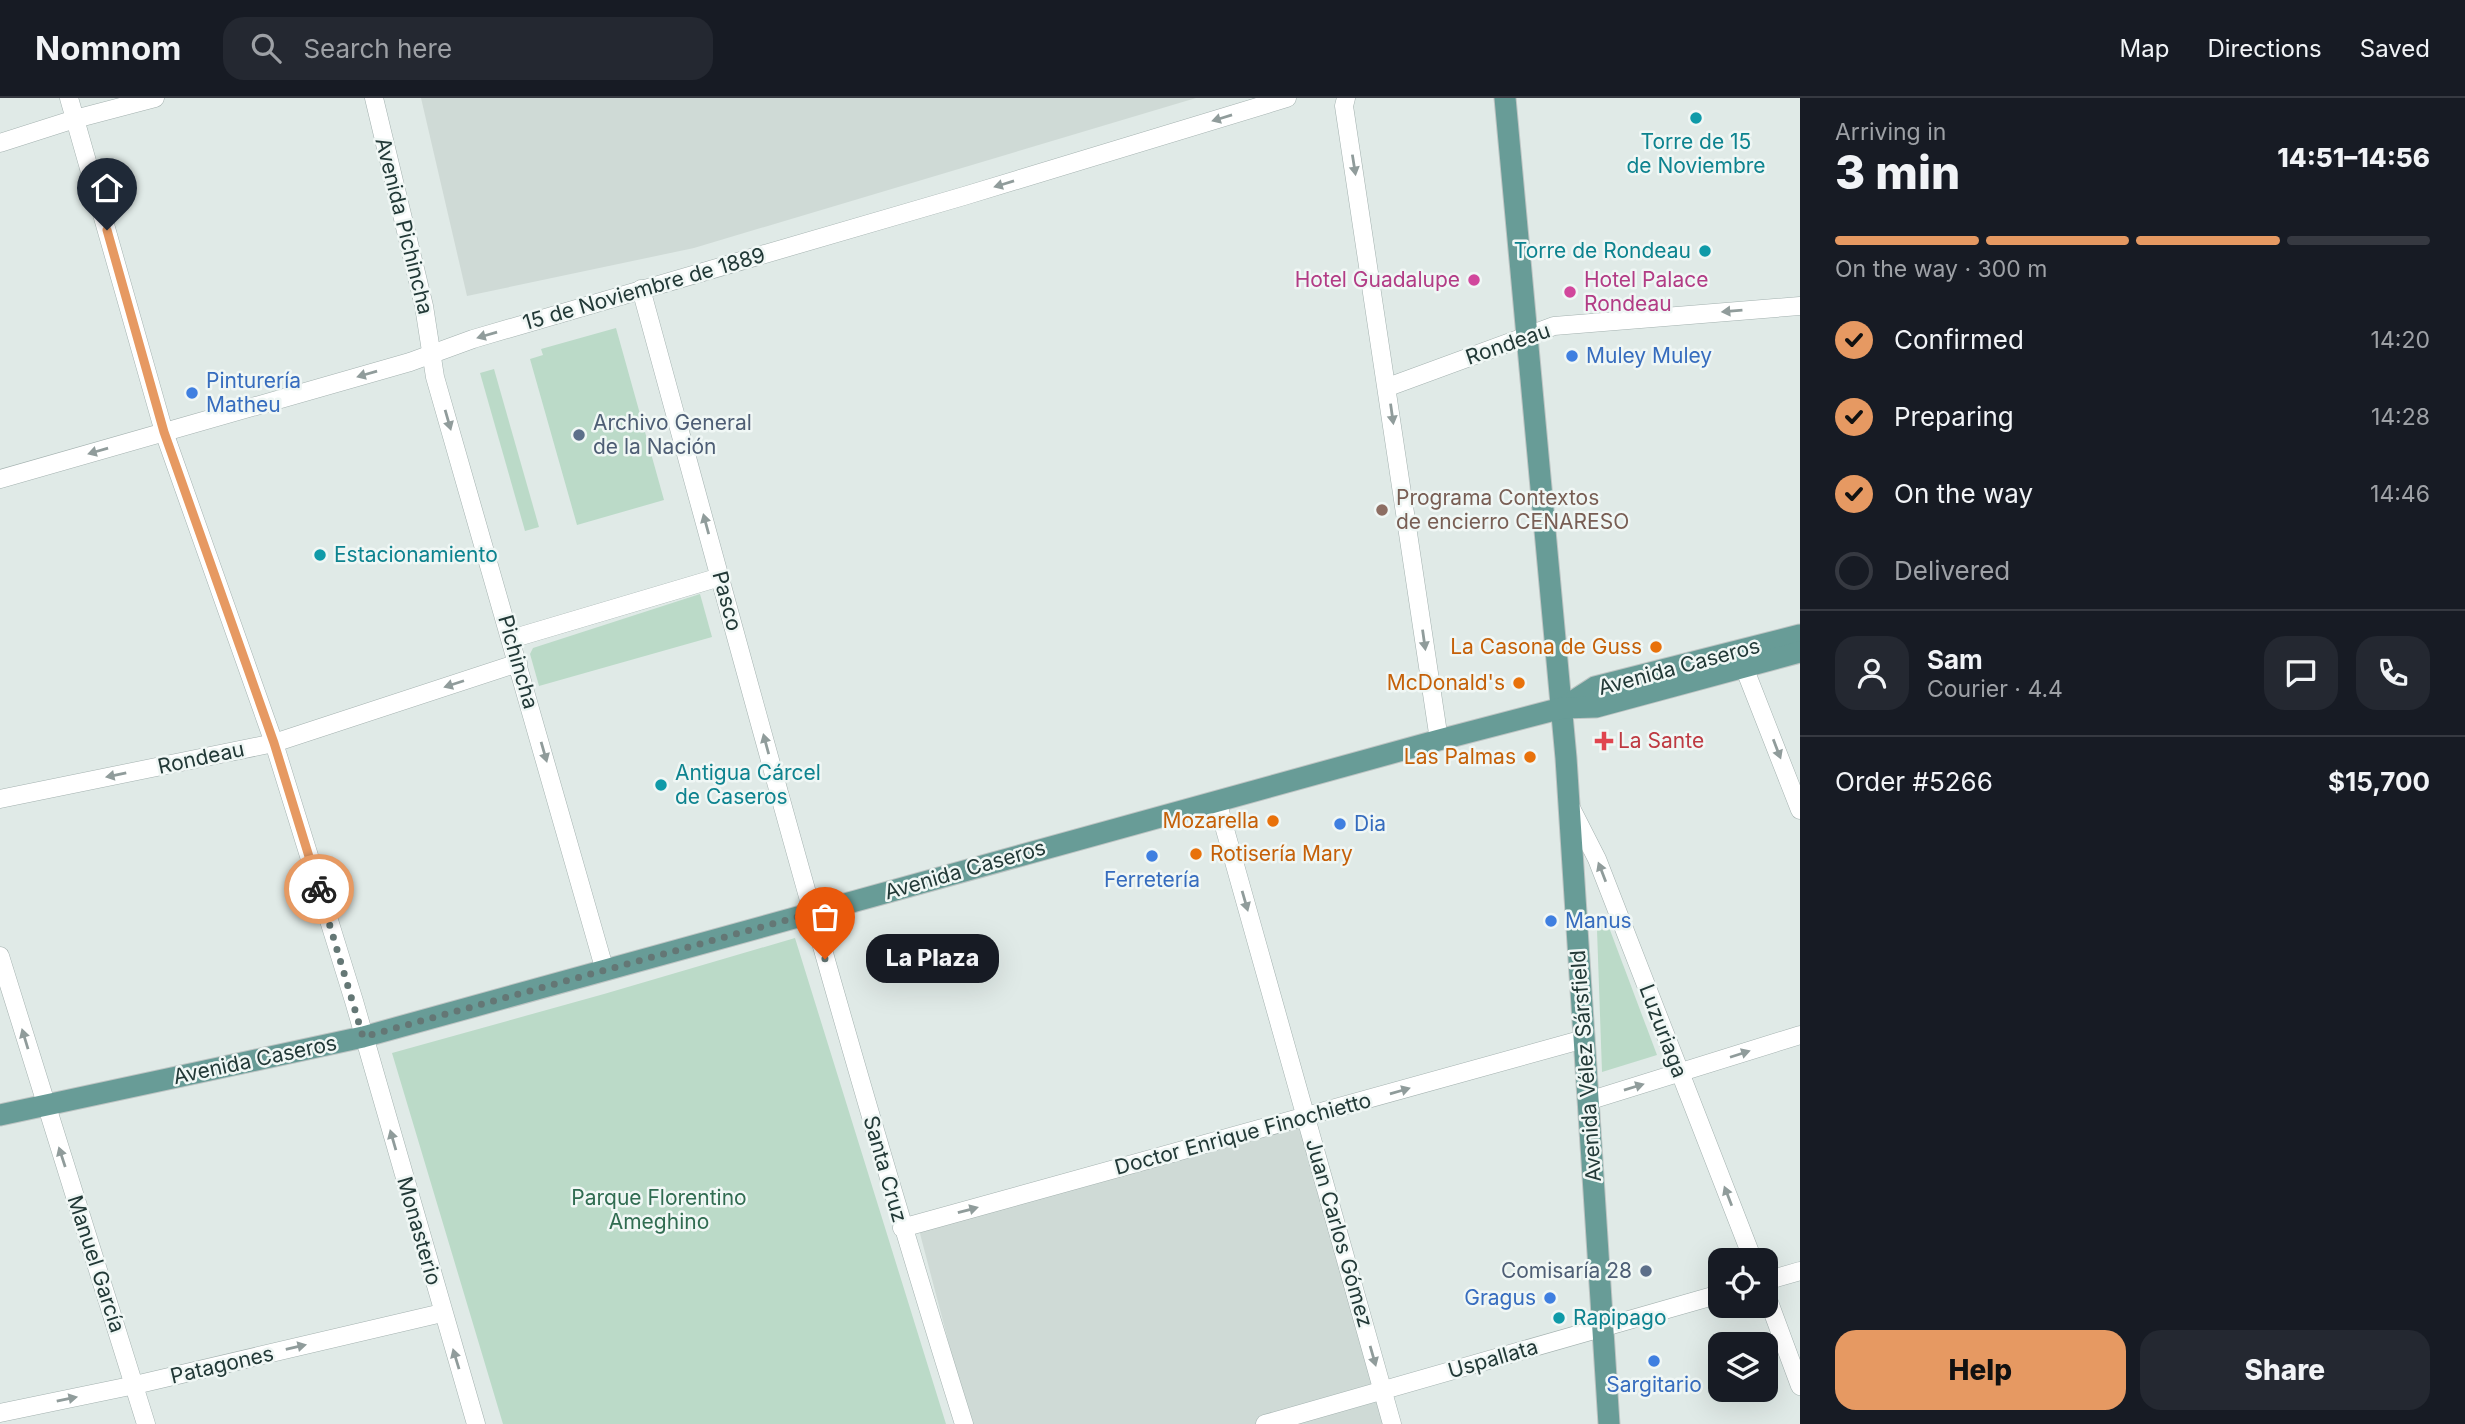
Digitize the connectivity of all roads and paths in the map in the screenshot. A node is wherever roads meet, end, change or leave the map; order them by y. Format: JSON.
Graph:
{"nodes":[{"id":1,"x":69,"y":98,"type":"edge"},
{"id":2,"x":155,"y":98,"type":"edge"},
{"id":3,"x":374,"y":98,"type":"edge"},
{"id":4,"x":1287,"y":98,"type":"edge"},
{"id":5,"x":1346,"y":98,"type":"edge"},
{"id":6,"x":1504,"y":98,"type":"edge"},
{"id":7,"x":75,"y":119,"type":"junction"},
{"id":8,"x":0,"y":143,"type":"edge"},
{"id":9,"x":641,"y":289,"type":"junction"},
{"id":10,"x":1800,"y":306,"type":"edge"},
{"id":11,"x":1527,"y":335,"type":"junction"},
{"id":12,"x":432,"y":354,"type":"junction"},
{"id":13,"x":1388,"y":387,"type":"junction"},
{"id":14,"x":164,"y":432,"type":"junction"},
{"id":15,"x":0,"y":479,"type":"edge"},
{"id":16,"x":720,"y":577,"type":"junction"},
{"id":17,"x":1800,"y":635,"type":"edge"},
{"id":18,"x":511,"y":639,"type":"junction"},
{"id":19,"x":1800,"y":652,"type":"edge"},
{"id":20,"x":519,"y":663,"type":"junction"},
{"id":21,"x":1744,"y":667,"type":"junction"},
{"id":22,"x":1562,"y":708,"type":"junction"},
{"id":23,"x":1439,"y":740,"type":"junction"},
{"id":24,"x":274,"y":743,"type":"junction"},
{"id":25,"x":0,"y":799,"type":"edge"},
{"id":26,"x":1217,"y":801,"type":"junction"},
{"id":27,"x":1569,"y":804,"type":"junction"},
{"id":28,"x":1800,"y":810,"type":"edge"},
{"id":29,"x":812,"y":913,"type":"junction"},
{"id":30,"x":0,"y":957,"type":"edge"},
{"id":31,"x":605,"y":971,"type":"junction"},
{"id":32,"x":1800,"y":1034,"type":"edge"},
{"id":33,"x":363,"y":1037,"type":"junction"},
{"id":34,"x":1584,"y":1039,"type":"junction"},
{"id":35,"x":1680,"y":1073,"type":"junction"},
{"id":36,"x":1588,"y":1101,"type":"junction"},
{"id":37,"x":45,"y":1104,"type":"junction"},
{"id":38,"x":0,"y":1115,"type":"edge"},
{"id":39,"x":1307,"y":1117,"type":"junction"},
{"id":40,"x":902,"y":1228,"type":"junction"},
{"id":41,"x":1748,"y":1248,"type":"edge"},
{"id":42,"x":1800,"y":1272,"type":"edge"},
{"id":43,"x":1778,"y":1278,"type":"edge"},
{"id":44,"x":1708,"y":1297,"type":"edge"},
{"id":45,"x":442,"y":1313,"type":"junction"},
{"id":46,"x":1775,"y":1318,"type":"edge"},
{"id":47,"x":1603,"y":1327,"type":"junction"},
{"id":48,"x":135,"y":1385,"type":"junction"},
{"id":49,"x":1800,"y":1386,"type":"edge"},
{"id":50,"x":1383,"y":1391,"type":"junction"},
{"id":51,"x":0,"y":1413,"type":"edge"},
{"id":52,"x":146,"y":1424,"type":"edge"},
{"id":53,"x":476,"y":1424,"type":"edge"},
{"id":54,"x":964,"y":1424,"type":"edge"},
{"id":55,"x":1265,"y":1424,"type":"edge"},
{"id":56,"x":1392,"y":1424,"type":"edge"},
{"id":57,"x":1609,"y":1424,"type":"edge"}],
"edges":[{"from":1,"to":7,"type":"street","name":"Monasterio"},
{"from":2,"to":7,"type":"street"},
{"from":3,"to":12,"type":"street","name":"Avenida Pichincha"},
{"from":4,"to":9,"type":"street","name":"15 de Noviembre de 1889","one_way":true},
{"from":5,"to":13,"type":"street","one_way":true},
{"from":6,"to":11,"type":"main road","name":"Avenida Vélez Sársfield"},
{"from":7,"to":8,"type":"street"},
{"from":7,"to":14,"type":"street","name":"Monasterio"},
{"from":9,"to":12,"type":"street","name":"15 de Noviembre de 1889","one_way":true},
{"from":16,"to":9,"type":"street","name":"Pasco","one_way":true},
{"from":10,"to":11,"type":"street","name":"Rondeau","one_way":true},
{"from":11,"to":13,"type":"street","name":"Rondeau"},
{"from":11,"to":22,"type":"main road","name":"Avenida Vélez Sársfield"},
{"from":12,"to":14,"type":"street","name":"15 de Noviembre de 1889","one_way":true},
{"from":12,"to":18,"type":"street","name":"Pichincha","one_way":true},
{"from":13,"to":23,"type":"street","one_way":true},
{"from":14,"to":15,"type":"street","name":"15 de Noviembre de 1889","one_way":true},
{"from":14,"to":24,"type":"street","name":"Monasterio"},
{"from":16,"to":18,"type":"street"},
{"from":29,"to":16,"type":"street","name":"Pasco","one_way":true},
{"from":17,"to":22,"type":"main road","name":"Avenida Caseros"},
{"from":18,"to":20,"type":"street","name":"Pichincha"},
{"from":19,"to":21,"type":"main road","name":"Avenida Caseros"},
{"from":20,"to":24,"type":"street","name":"Rondeau","one_way":true},
{"from":20,"to":31,"type":"street","name":"Pichincha","one_way":true},
{"from":21,"to":22,"type":"main road","name":"Avenida Caseros"},
{"from":21,"to":28,"type":"street","one_way":true},
{"from":22,"to":23,"type":"main road","name":"Avenida Caseros"},
{"from":22,"to":27,"type":"main road","name":"Avenida Vélez Sársfield"},
{"from":23,"to":26,"type":"main road","name":"Avenida Caseros"},
{"from":24,"to":25,"type":"street","name":"Rondeau","one_way":true},
{"from":24,"to":33,"type":"street","name":"Monasterio"},
{"from":26,"to":29,"type":"main road","name":"Avenida Caseros"},
{"from":26,"to":39,"type":"street","name":"Juan Carlos Gómez","one_way":true},
{"from":27,"to":34,"type":"main road","name":"Avenida Vélez Sársfield"},
{"from":35,"to":27,"type":"street","name":"Luzuriaga","one_way":true},
{"from":29,"to":31,"type":"main road","name":"Avenida Caseros"},
{"from":29,"to":40,"type":"street","name":"Santa Cruz"},
{"from":37,"to":30,"type":"street","name":"Manuel García","one_way":true},
{"from":31,"to":33,"type":"main road","name":"Avenida Caseros"},
{"from":35,"to":32,"type":"street","one_way":true},
{"from":33,"to":37,"type":"main road","name":"Avenida Caseros"},
{"from":45,"to":33,"type":"street","name":"Monasterio","one_way":true},
{"from":34,"to":36,"type":"main road","name":"Avenida Vélez Sársfield"},
{"from":39,"to":34,"type":"street","name":"Doctor Enrique Finochietto","one_way":true},
{"from":36,"to":35,"type":"street","one_way":true},
{"from":41,"to":35,"type":"street","name":"Luzuriaga","one_way":true},
{"from":36,"to":47,"type":"main road","name":"Avenida Vélez Sársfield"},
{"from":37,"to":38,"type":"main road","name":"Avenida Caseros"},
{"from":48,"to":37,"type":"street","name":"Manuel García","one_way":true},
{"from":40,"to":39,"type":"street","name":"Doctor Enrique Finochietto","one_way":true},
{"from":39,"to":50,"type":"street","name":"Juan Carlos Gómez","one_way":true},
{"from":40,"to":54,"type":"street","name":"Santa Cruz"},
{"from":42,"to":43,"type":"street"},
{"from":44,"to":47,"type":"street","name":"Uspallata"},
{"from":48,"to":45,"type":"street","name":"Patagones","one_way":true},
{"from":53,"to":45,"type":"street","name":"Monasterio","one_way":true},
{"from":46,"to":49,"type":"street"},
{"from":47,"to":50,"type":"street","name":"Uspallata"},
{"from":47,"to":57,"type":"main road","name":"Avenida Vélez Sársfield"},
{"from":51,"to":48,"type":"street","name":"Patagones","one_way":true},
{"from":48,"to":52,"type":"street","name":"Manuel García"},
{"from":50,"to":55,"type":"street","name":"Uspallata"},
{"from":50,"to":56,"type":"street","name":"Juan Carlos Gómez"}]}
